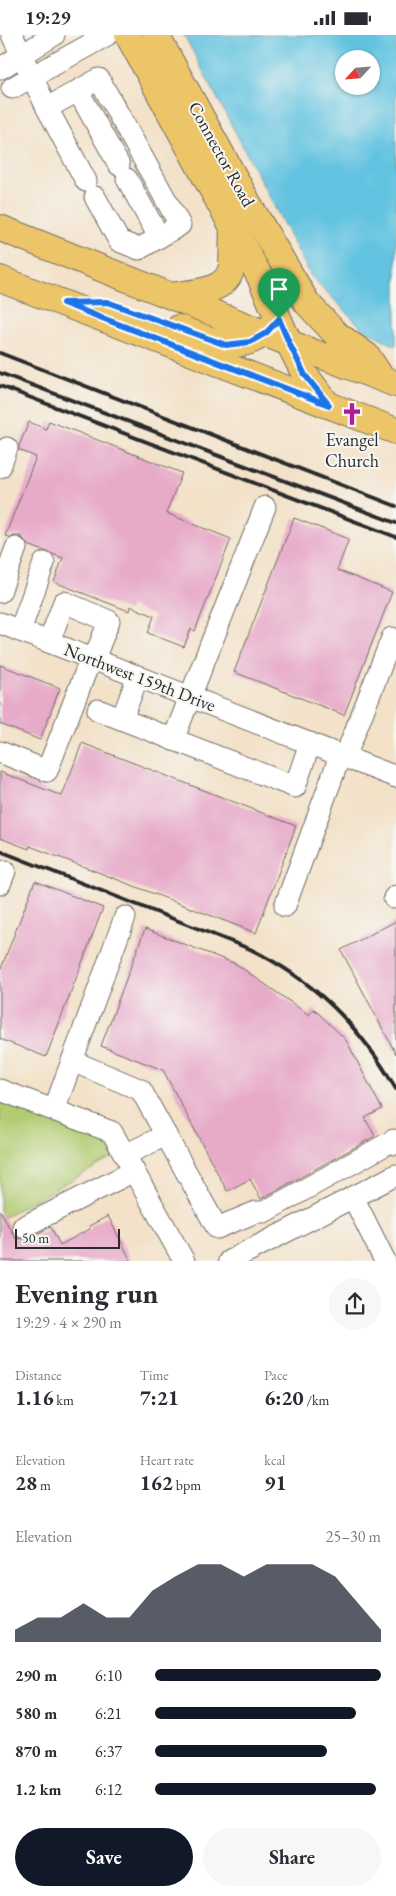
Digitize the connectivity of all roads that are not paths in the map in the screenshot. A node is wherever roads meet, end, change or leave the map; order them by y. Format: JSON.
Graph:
{"nodes":[{"id":1,"x":12,"y":35,"type":"edge"},
{"id":2,"x":54,"y":35,"type":"edge"},
{"id":3,"x":107,"y":35,"type":"edge"},
{"id":4,"x":128,"y":35,"type":"edge"},
{"id":5,"x":156,"y":35,"type":"edge"},
{"id":6,"x":23,"y":55,"type":"junction"},
{"id":7,"x":1,"y":68,"type":"edge"},
{"id":8,"x":32,"y":76,"type":"junction"},
{"id":9,"x":12,"y":88,"type":"dead end"},
{"id":10,"x":78,"y":91,"type":"junction"},
{"id":11,"x":47,"y":107,"type":"junction"},
{"id":12,"x":0,"y":228,"type":"edge"},
{"id":13,"x":233,"y":228,"type":"junction"},
{"id":14,"x":159,"y":237,"type":"junction"},
{"id":15,"x":288,"y":273,"type":"junction"},
{"id":16,"x":0,"y":279,"type":"edge"},
{"id":17,"x":171,"y":296,"type":"junction"},
{"id":18,"x":63,"y":303,"type":"junction"},
{"id":19,"x":272,"y":326,"type":"junction"},
{"id":20,"x":289,"y":343,"type":"junction"},
{"id":21,"x":389,"y":381,"type":"edge"},
{"id":22,"x":329,"y":405,"type":"junction"},
{"id":23,"x":396,"y":431,"type":"edge"},
{"id":24,"x":265,"y":507,"type":"dead end"},
{"id":25,"x":16,"y":548,"type":"dead end"},
{"id":26,"x":44,"y":563,"type":"dead end"},
{"id":27,"x":0,"y":592,"type":"edge"},
{"id":28,"x":0,"y":623,"type":"edge"},
{"id":29,"x":20,"y":631,"type":"junction"},
{"id":30,"x":392,"y":638,"type":"dead end"},
{"id":31,"x":49,"y":642,"type":"junction"},
{"id":32,"x":93,"y":659,"type":"junction"},
{"id":33,"x":138,"y":676,"type":"junction"},
{"id":34,"x":189,"y":696,"type":"junction"},
{"id":35,"x":98,"y":710,"type":"dead end"},
{"id":36,"x":122,"y":719,"type":"junction"},
{"id":37,"x":173,"y":740,"type":"junction"},
{"id":38,"x":310,"y":743,"type":"junction"},
{"id":39,"x":0,"y":752,"type":"edge"},
{"id":40,"x":343,"y":757,"type":"junction"},
{"id":41,"x":396,"y":777,"type":"edge"},
{"id":42,"x":285,"y":906,"type":"dead end"},
{"id":43,"x":125,"y":917,"type":"dead end"},
{"id":44,"x":72,"y":1061,"type":"junction"},
{"id":45,"x":0,"y":1090,"type":"edge"},
{"id":46,"x":54,"y":1110,"type":"junction"},
{"id":47,"x":166,"y":1135,"type":"junction"},
{"id":48,"x":396,"y":1144,"type":"edge"},
{"id":49,"x":129,"y":1163,"type":"junction"},
{"id":50,"x":396,"y":1175,"type":"edge"},
{"id":51,"x":322,"y":1180,"type":"junction"},
{"id":52,"x":344,"y":1201,"type":"junction"},
{"id":53,"x":269,"y":1209,"type":"junction"},
{"id":54,"x":23,"y":1227,"type":"dead end"},
{"id":55,"x":282,"y":1234,"type":"junction"},
{"id":56,"x":184,"y":1261,"type":"edge"},
{"id":57,"x":229,"y":1261,"type":"edge"},
{"id":58,"x":385,"y":1261,"type":"edge"}],
"edges":[{"from":1,"to":6,"type":"street"},
{"from":2,"to":6,"type":"street"},
{"from":3,"to":8,"type":"street"},
{"from":4,"to":13,"type":"main road","name":"Connector Road"},
{"from":5,"to":15,"type":"main road","name":"Connector Road"},
{"from":6,"to":7,"type":"street"},
{"from":6,"to":8,"type":"street"},
{"from":8,"to":9,"type":"street"},
{"from":8,"to":11,"type":"street"},
{"from":10,"to":11,"type":"street"},
{"from":10,"to":14,"type":"street"},
{"from":10,"to":14,"type":"street"},
{"from":11,"to":14,"type":"street"},
{"from":12,"to":17,"type":"main road"},
{"from":13,"to":17,"type":"main road"},
{"from":13,"to":19,"type":"main road","name":"Connector Road"},
{"from":15,"to":19,"type":"main road"},
{"from":15,"to":21,"type":"main road","name":"Connector Road"},
{"from":16,"to":18,"type":"main road"},
{"from":17,"to":19,"type":"main road"},
{"from":18,"to":19,"type":"main road"},
{"from":18,"to":22,"type":"main road"},
{"from":19,"to":20,"type":"main road","name":"Connector Road"},
{"from":20,"to":21,"type":"main road"},
{"from":20,"to":22,"type":"main road","name":"Connector Road"},
{"from":22,"to":23,"type":"main road"},
{"from":24,"to":34,"type":"street"},
{"from":25,"to":27,"type":"street"},
{"from":26,"to":29,"type":"street"},
{"from":28,"to":29,"type":"street","name":"Northwest 159th Drive"},
{"from":29,"to":31,"type":"street","name":"Northwest 159th Drive"},
{"from":30,"to":40,"type":"street"},
{"from":31,"to":32,"type":"street","name":"Northwest 159th Drive"},
{"from":31,"to":32,"type":"street"},
{"from":32,"to":33,"type":"street","name":"Northwest 159th Drive"},
{"from":32,"to":39,"type":"street"},
{"from":33,"to":34,"type":"street","name":"Northwest 159th Drive"},
{"from":33,"to":36,"type":"street"},
{"from":34,"to":37,"type":"street"},
{"from":34,"to":38,"type":"street","name":"Northwest 159th Drive"},
{"from":35,"to":36,"type":"street"},
{"from":36,"to":37,"type":"street"},
{"from":37,"to":38,"type":"street"},
{"from":38,"to":40,"type":"street","name":"Northwest 159th Drive"},
{"from":40,"to":41,"type":"street","name":"Northwest 159th Drive"},
{"from":40,"to":42,"type":"street"},
{"from":43,"to":44,"type":"street"},
{"from":44,"to":46,"type":"street"},
{"from":44,"to":47,"type":"street"},
{"from":45,"to":46,"type":"street"},
{"from":46,"to":49,"type":"street"},
{"from":47,"to":49,"type":"street"},
{"from":47,"to":53,"type":"street"},
{"from":48,"to":51,"type":"street"},
{"from":49,"to":54,"type":"street"},
{"from":49,"to":56,"type":"street"},
{"from":50,"to":52,"type":"street"},
{"from":51,"to":52,"type":"street"},
{"from":51,"to":53,"type":"street"},
{"from":52,"to":55,"type":"street"},
{"from":52,"to":58,"type":"street"},
{"from":53,"to":55,"type":"street"},
{"from":55,"to":57,"type":"street"}]}
